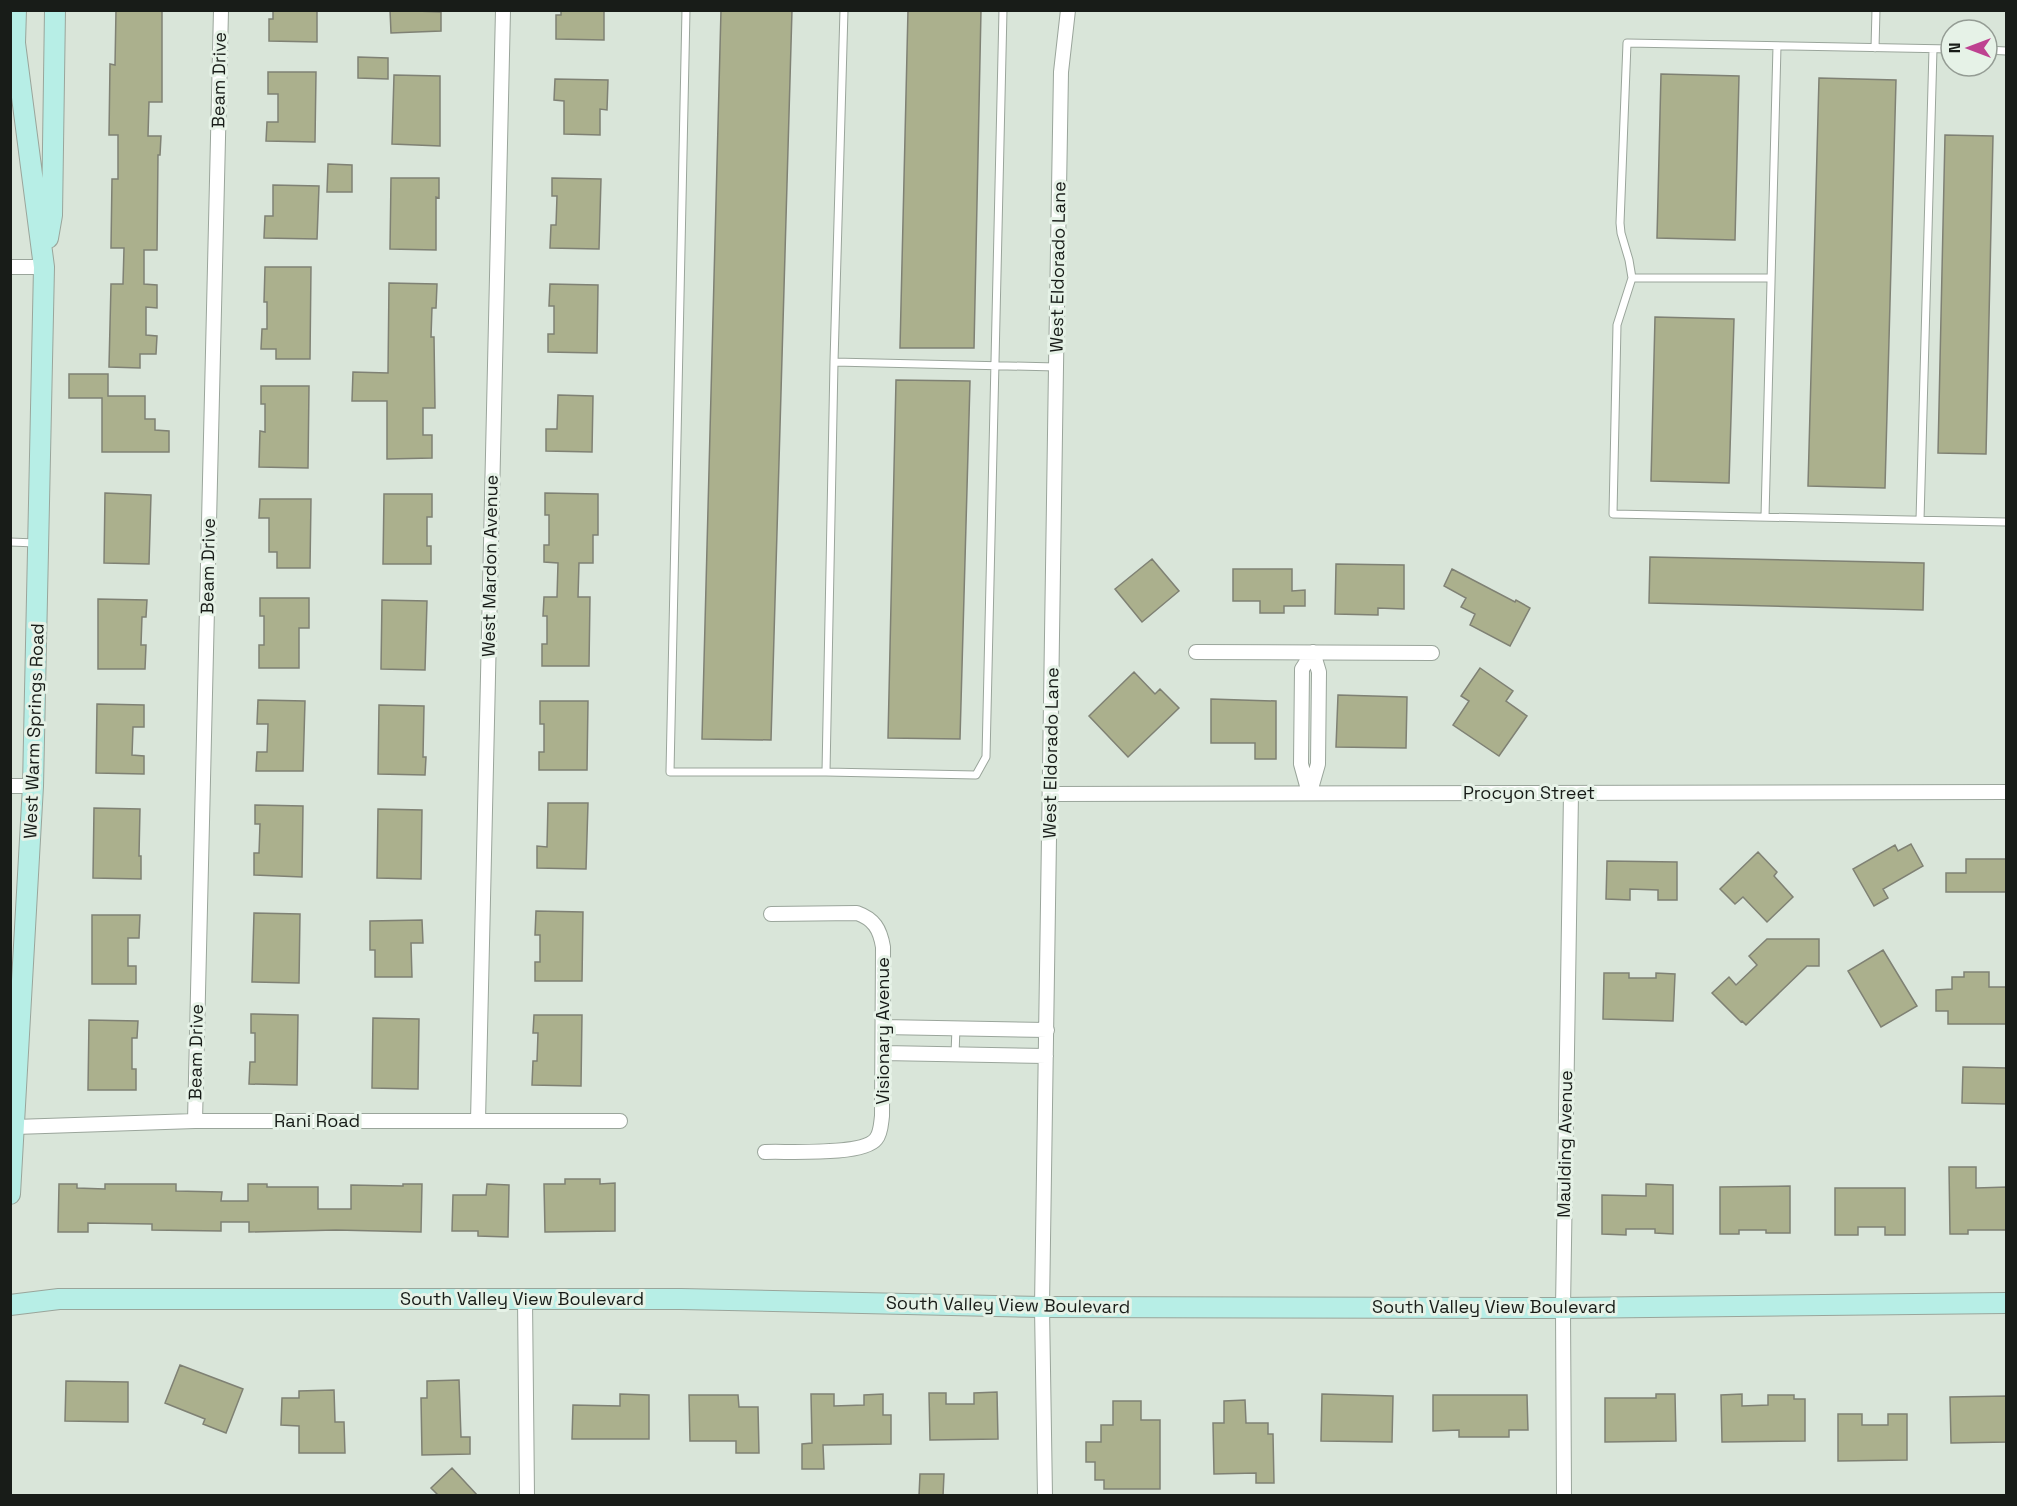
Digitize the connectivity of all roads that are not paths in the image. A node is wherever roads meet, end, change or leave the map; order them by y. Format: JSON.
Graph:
{"nodes":[{"id":1,"x":16,"y":10,"type":"edge"},
{"id":2,"x":55,"y":10,"type":"edge"},
{"id":3,"x":220,"y":10,"type":"edge"},
{"id":4,"x":503,"y":10,"type":"edge"},
{"id":5,"x":686,"y":10,"type":"edge"},
{"id":6,"x":844,"y":10,"type":"edge"},
{"id":7,"x":1003,"y":10,"type":"edge"},
{"id":8,"x":1068,"y":10,"type":"edge"},
{"id":9,"x":1876,"y":10,"type":"edge"},
{"id":10,"x":1777,"y":46,"type":"junction"},
{"id":11,"x":1875,"y":48,"type":"junction"},
{"id":12,"x":1933,"y":49,"type":"junction"},
{"id":13,"x":1939,"y":49,"type":"edge"},
{"id":14,"x":10,"y":267,"type":"edge"},
{"id":15,"x":44,"y":267,"type":"junction"},
{"id":16,"x":1632,"y":278,"type":"junction"},
{"id":17,"x":1771,"y":278,"type":"junction"},
{"id":18,"x":834,"y":362,"type":"junction"},
{"id":19,"x":994,"y":366,"type":"junction"},
{"id":20,"x":1056,"y":367,"type":"junction"},
{"id":21,"x":1765,"y":517,"type":"junction"},
{"id":22,"x":1920,"y":520,"type":"junction"},
{"id":23,"x":2007,"y":522,"type":"edge"},
{"id":24,"x":10,"y":542,"type":"edge"},
{"id":25,"x":38,"y":544,"type":"junction"},
{"id":26,"x":1196,"y":652,"type":"dead end"},
{"id":27,"x":1313,"y":652,"type":"junction"},
{"id":28,"x":1432,"y":653,"type":"dead end"},
{"id":29,"x":826,"y":772,"type":"junction"},
{"id":30,"x":10,"y":786,"type":"edge"},
{"id":31,"x":33,"y":786,"type":"junction"},
{"id":32,"x":2007,"y":792,"type":"edge"},
{"id":33,"x":1310,"y":793,"type":"junction"},
{"id":34,"x":1570,"y":793,"type":"junction"},
{"id":35,"x":1051,"y":794,"type":"junction"},
{"id":36,"x":771,"y":914,"type":"dead end"},
{"id":37,"x":883,"y":1027,"type":"junction"},
{"id":38,"x":956,"y":1028,"type":"junction"},
{"id":39,"x":1047,"y":1030,"type":"junction"},
{"id":40,"x":883,"y":1053,"type":"junction"},
{"id":41,"x":955,"y":1054,"type":"junction"},
{"id":42,"x":1046,"y":1056,"type":"junction"},
{"id":43,"x":195,"y":1121,"type":"junction"},
{"id":44,"x":478,"y":1121,"type":"junction"},
{"id":45,"x":620,"y":1121,"type":"dead end"},
{"id":46,"x":15,"y":1126,"type":"junction"},
{"id":47,"x":765,"y":1152,"type":"dead end"},
{"id":48,"x":10,"y":1194,"type":"edge"},
{"id":49,"x":525,"y":1299,"type":"junction"},
{"id":50,"x":2007,"y":1304,"type":"edge"},
{"id":51,"x":10,"y":1305,"type":"edge"},
{"id":52,"x":1042,"y":1307,"type":"junction"},
{"id":53,"x":1563,"y":1308,"type":"junction"},
{"id":54,"x":527,"y":1496,"type":"edge"},
{"id":55,"x":1045,"y":1496,"type":"edge"},
{"id":56,"x":1564,"y":1496,"type":"edge"}],
"edges":[{"from":1,"to":15,"type":"main road","name":"West Warm Springs Road"},
{"from":2,"to":15,"type":"main road","name":"West Warm Springs Road"},
{"from":3,"to":43,"type":"street","name":"Beam Drive"},
{"from":4,"to":44,"type":"street","name":"West Mardon Avenue"},
{"from":5,"to":29,"type":"lane"},
{"from":6,"to":18,"type":"lane"},
{"from":7,"to":19,"type":"lane"},
{"from":8,"to":20,"type":"street","name":"West Eldorado Lane"},
{"from":9,"to":11,"type":"lane"},
{"from":10,"to":11,"type":"lane"},
{"from":10,"to":16,"type":"lane"},
{"from":10,"to":17,"type":"lane"},
{"from":11,"to":12,"type":"lane"},
{"from":12,"to":13,"type":"lane"},
{"from":12,"to":22,"type":"lane"},
{"from":14,"to":15,"type":"street"},
{"from":15,"to":25,"type":"main road","name":"West Warm Springs Road"},
{"from":16,"to":17,"type":"lane"},
{"from":16,"to":21,"type":"lane"},
{"from":17,"to":21,"type":"lane"},
{"from":18,"to":19,"type":"lane"},
{"from":18,"to":29,"type":"lane"},
{"from":19,"to":20,"type":"lane"},
{"from":19,"to":29,"type":"lane"},
{"from":20,"to":35,"type":"street","name":"West Eldorado Lane"},
{"from":21,"to":22,"type":"lane"},
{"from":22,"to":23,"type":"lane"},
{"from":24,"to":25,"type":"lane"},
{"from":25,"to":31,"type":"main road","name":"West Warm Springs Road"},
{"from":26,"to":27,"type":"street"},
{"from":27,"to":28,"type":"street"},
{"from":27,"to":33,"type":"street"},
{"from":30,"to":31,"type":"street"},
{"from":31,"to":46,"type":"main road","name":"West Warm Springs Road"},
{"from":32,"to":34,"type":"street","name":"Procyon Street"},
{"from":33,"to":34,"type":"street","name":"Procyon Street"},
{"from":33,"to":35,"type":"street","name":"Procyon Street"},
{"from":34,"to":53,"type":"street","name":"Maulding Avenue"},
{"from":35,"to":39,"type":"street","name":"West Eldorado Lane"},
{"from":36,"to":37,"type":"street","name":"Visionary Avenue"},
{"from":37,"to":38,"type":"street"},
{"from":37,"to":40,"type":"street","name":"Visionary Avenue"},
{"from":38,"to":39,"type":"street"},
{"from":38,"to":41,"type":"lane"},
{"from":39,"to":42,"type":"street","name":"West Eldorado Lane"},
{"from":40,"to":41,"type":"street"},
{"from":40,"to":47,"type":"street","name":"Visionary Avenue"},
{"from":41,"to":42,"type":"street"},
{"from":42,"to":52,"type":"street","name":"West Eldorado Lane"},
{"from":43,"to":44,"type":"street","name":"Rani Road"},
{"from":43,"to":46,"type":"street","name":"Rani Road"},
{"from":44,"to":45,"type":"street","name":"Rani Road"},
{"from":46,"to":48,"type":"main road","name":"West Warm Springs Road"},
{"from":49,"to":51,"type":"main road","name":"South Valley View Boulevard"},
{"from":49,"to":52,"type":"main road","name":"South Valley View Boulevard"},
{"from":49,"to":54,"type":"street"},
{"from":50,"to":53,"type":"main road","name":"South Valley View Boulevard"},
{"from":52,"to":53,"type":"main road","name":"South Valley View Boulevard"},
{"from":52,"to":55,"type":"street","name":"West Eldorado Lane"},
{"from":53,"to":56,"type":"street","name":"Maulding Avenue"}]}
